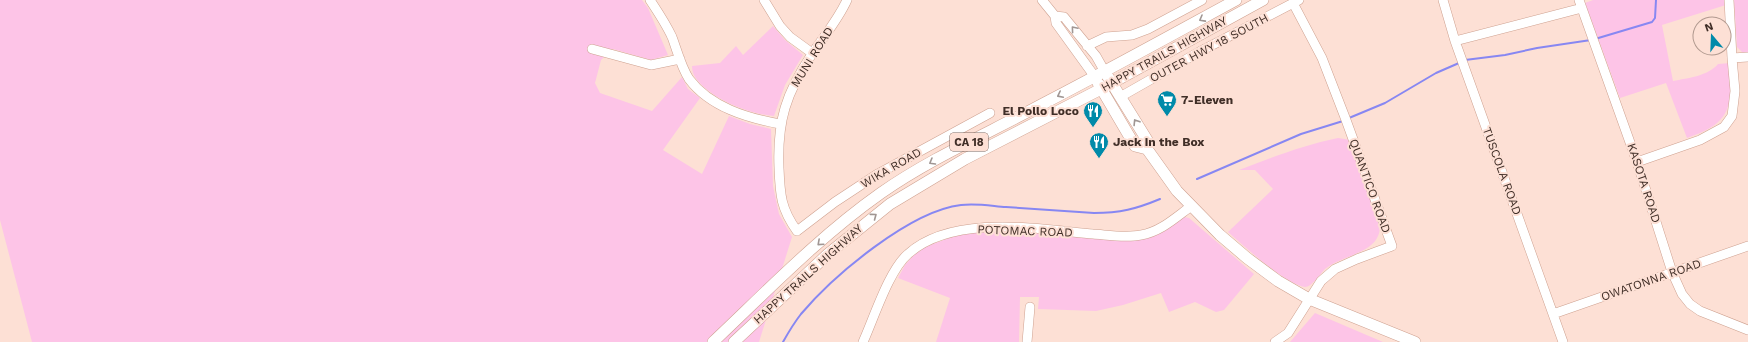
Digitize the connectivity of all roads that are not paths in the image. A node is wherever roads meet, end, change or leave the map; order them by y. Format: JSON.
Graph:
{"nodes":[{"id":1,"x":650,"y":0,"type":"edge"},
{"id":2,"x":764,"y":0,"type":"edge"},
{"id":3,"x":847,"y":0,"type":"edge"},
{"id":4,"x":1042,"y":0,"type":"edge"},
{"id":5,"x":1202,"y":0,"type":"edge"},
{"id":6,"x":1236,"y":0,"type":"edge"},
{"id":7,"x":1263,"y":0,"type":"edge"},
{"id":8,"x":1443,"y":0,"type":"edge"},
{"id":9,"x":1729,"y":0,"type":"edge"},
{"id":10,"x":1296,"y":2,"type":"edge"},
{"id":11,"x":1580,"y":4,"type":"edge"},
{"id":12,"x":1056,"y":16,"type":"junction"},
{"id":13,"x":1456,"y":41,"type":"junction"},
{"id":14,"x":1087,"y":46,"type":"junction"},
{"id":15,"x":592,"y":49,"type":"dead end"},
{"id":16,"x":812,"y":53,"type":"junction"},
{"id":17,"x":1748,"y":57,"type":"edge"},
{"id":18,"x":1732,"y":58,"type":"junction"},
{"id":19,"x":680,"y":59,"type":"junction"},
{"id":20,"x":1105,"y":72,"type":"junction"},
{"id":21,"x":1095,"y":77,"type":"junction"},
{"id":22,"x":1112,"y":83,"type":"junction"},
{"id":23,"x":1101,"y":89,"type":"junction"},
{"id":24,"x":1120,"y":97,"type":"junction"},
{"id":25,"x":990,"y":113,"type":"dead end"},
{"id":26,"x":780,"y":124,"type":"junction"},
{"id":27,"x":1147,"y":149,"type":"junction"},
{"id":28,"x":1637,"y":162,"type":"junction"},
{"id":29,"x":1190,"y":206,"type":"junction"},
{"id":30,"x":797,"y":231,"type":"joint"},
{"id":31,"x":1748,"y":246,"type":"edge"},
{"id":32,"x":1672,"y":272,"type":"junction"},
{"id":33,"x":1309,"y":299,"type":"junction"},
{"id":34,"x":1030,"y":307,"type":"dead end"},
{"id":35,"x":1553,"y":314,"type":"junction"},
{"id":36,"x":1748,"y":330,"type":"edge"},
{"id":37,"x":713,"y":342,"type":"edge"},
{"id":38,"x":734,"y":342,"type":"edge"},
{"id":39,"x":863,"y":342,"type":"edge"},
{"id":40,"x":1028,"y":342,"type":"edge"},
{"id":41,"x":1275,"y":342,"type":"edge"},
{"id":42,"x":1415,"y":342,"type":"edge"},
{"id":43,"x":1563,"y":342,"type":"edge"}],
"edges":[{"from":1,"to":19,"type":"street"},
{"from":2,"to":16,"type":"street"},
{"from":3,"to":16,"type":"street","name":"MUNI ROAD"},
{"from":4,"to":12,"type":"street"},
{"from":5,"to":14,"type":"street"},
{"from":6,"to":20,"type":"main road","name":"HAPPY TRAILS HIGHWAY","number":"CA 18","one_way":true},
{"from":7,"to":22,"type":"main road","name":"HAPPY TRAILS HIGHWAY","number":"CA 18"},
{"from":8,"to":13,"type":"street","name":"TUSCOLA ROAD"},
{"from":9,"to":18,"type":"street"},
{"from":10,"to":24,"type":"street","name":"OUTER HWY 18 SOUTH"},
{"from":10,"to":33,"type":"street","name":"QUANTICO ROAD"},
{"from":11,"to":13,"type":"street"},
{"from":11,"to":28,"type":"street","name":"KASOTA ROAD"},
{"from":14,"to":12,"type":"street","one_way":true},
{"from":12,"to":21,"type":"street"},
{"from":13,"to":35,"type":"street","name":"TUSCOLA ROAD"},
{"from":14,"to":20,"type":"street"},
{"from":15,"to":19,"type":"street"},
{"from":16,"to":26,"type":"street","name":"MUNI ROAD"},
{"from":17,"to":18,"type":"street"},
{"from":18,"to":28,"type":"street"},
{"from":19,"to":26,"type":"street"},
{"from":20,"to":21,"type":"main road","name":"HAPPY TRAILS HIGHWAY","number":"CA 18"},
{"from":20,"to":22,"type":"main road"},
{"from":21,"to":23,"type":"main road"},
{"from":21,"to":37,"type":"main road","name":"HAPPY TRAILS HIGHWAY","number":"CA 18","one_way":true},
{"from":22,"to":23,"type":"main road","name":"HAPPY TRAILS HIGHWAY","number":"CA 18"},
{"from":22,"to":24,"type":"main road"},
{"from":23,"to":27,"type":"main road"},
{"from":38,"to":23,"type":"main road","name":"HAPPY TRAILS HIGHWAY","number":"CA 18","one_way":true},
{"from":27,"to":24,"type":"main road","one_way":true},
{"from":25,"to":30,"type":"street","name":"WIKA ROAD"},
{"from":26,"to":30,"type":"street","name":"MUNI ROAD"},
{"from":27,"to":29,"type":"main road"},
{"from":28,"to":32,"type":"street","name":"KASOTA ROAD"},
{"from":29,"to":33,"type":"main road"},
{"from":29,"to":39,"type":"street","name":"POTOMAC ROAD"},
{"from":31,"to":32,"type":"street","name":"OWATONNA ROAD"},
{"from":32,"to":35,"type":"street","name":"OWATONNA ROAD"},
{"from":32,"to":36,"type":"street","name":"KASOTA ROAD"},
{"from":33,"to":41,"type":"street","name":"QUANTICO ROAD"},
{"from":33,"to":42,"type":"main road"},
{"from":34,"to":40,"type":"street"},
{"from":35,"to":43,"type":"street","name":"TUSCOLA ROAD"}]}
